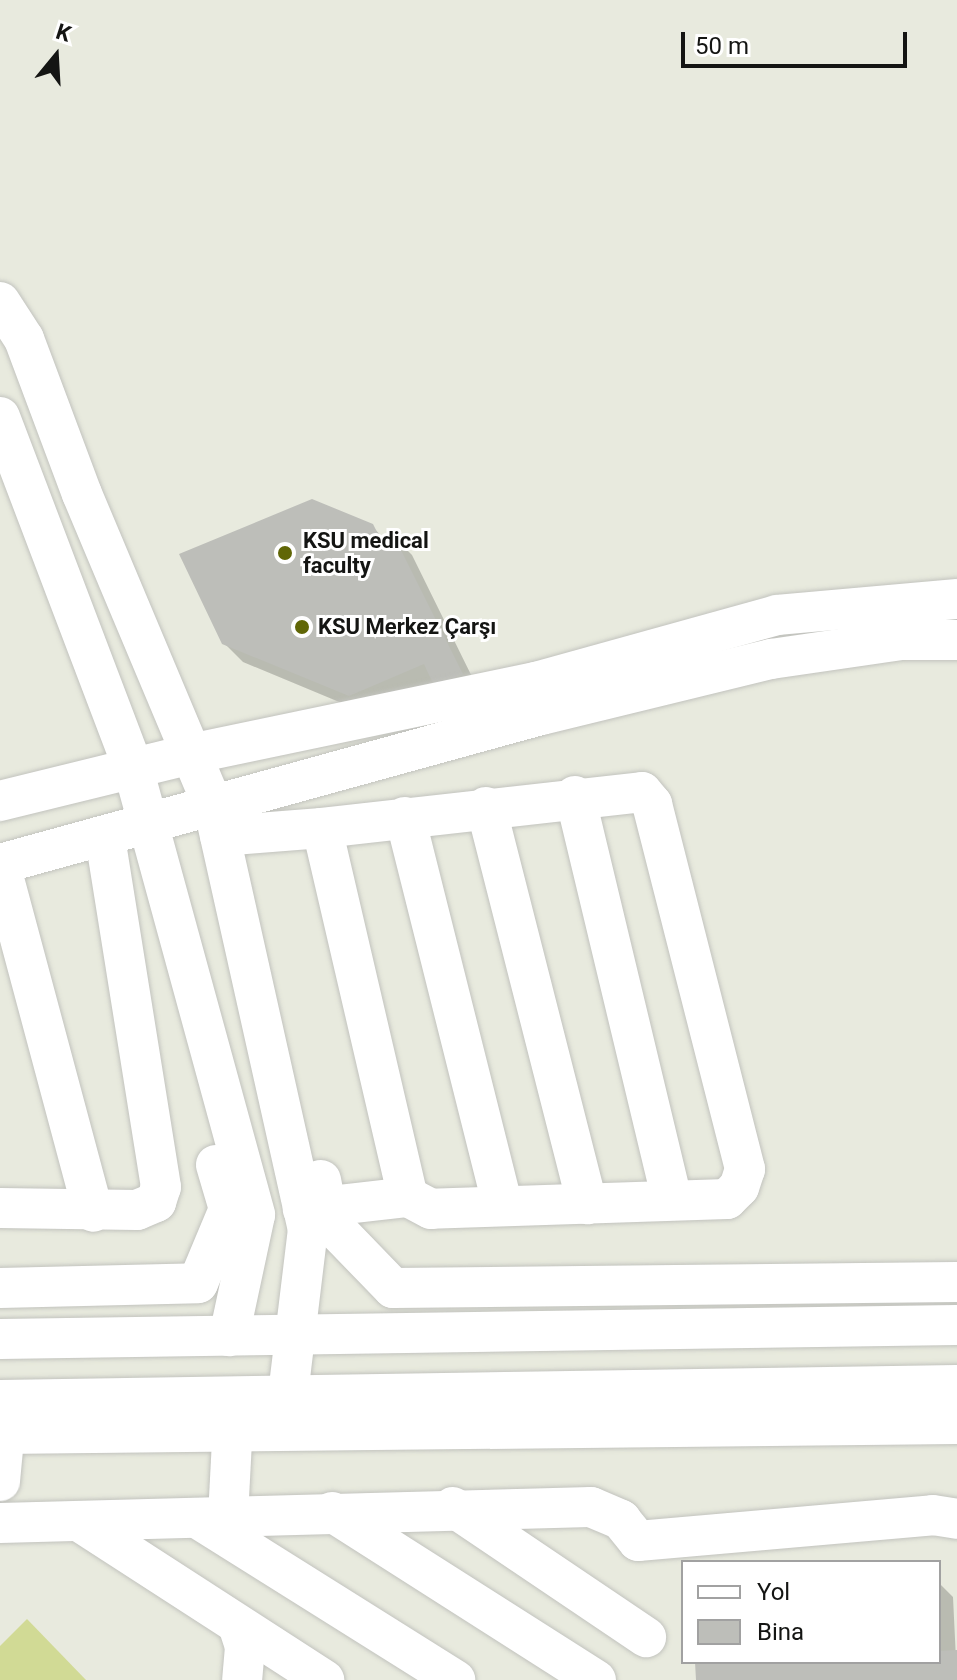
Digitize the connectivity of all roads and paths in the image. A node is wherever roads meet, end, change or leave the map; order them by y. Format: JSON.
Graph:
{"nodes":[{"id":1,"x":0,"y":302,"type":"edge"},
{"id":2,"x":0,"y":417,"type":"edge"},
{"id":3,"x":957,"y":599,"type":"edge"},
{"id":4,"x":955,"y":642,"type":"edge"},
{"id":5,"x":195,"y":753,"type":"junction"},
{"id":6,"x":133,"y":768,"type":"junction"},
{"id":7,"x":575,"y":796,"type":"junction"},
{"id":8,"x":0,"y":801,"type":"edge"},
{"id":9,"x":486,"y":807,"type":"junction"},
{"id":10,"x":405,"y":817,"type":"junction"},
{"id":11,"x":216,"y":820,"type":"junction"},
{"id":12,"x":149,"y":825,"type":"junction"},
{"id":13,"x":322,"y":828,"type":"junction"},
{"id":14,"x":105,"y":837,"type":"junction"},
{"id":15,"x":0,"y":864,"type":"edge"},
{"id":16,"x":253,"y":875,"type":"dead end"},
{"id":17,"x":214,"y":1159,"type":"dead end"},
{"id":18,"x":408,"y":1197,"type":"junction"},
{"id":19,"x":2,"y":1199,"type":"edge"},
{"id":20,"x":672,"y":1200,"type":"junction"},
{"id":21,"x":587,"y":1204,"type":"junction"},
{"id":22,"x":503,"y":1206,"type":"junction"},
{"id":23,"x":315,"y":1208,"type":"junction"},
{"id":24,"x":93,"y":1212,"type":"junction"},
{"id":25,"x":957,"y":1282,"type":"edge"},
{"id":26,"x":0,"y":1288,"type":"edge"},
{"id":27,"x":957,"y":1325,"type":"edge"},
{"id":28,"x":298,"y":1334,"type":"junction"},
{"id":29,"x":229,"y":1336,"type":"junction"},
{"id":30,"x":0,"y":1339,"type":"edge"},
{"id":31,"x":957,"y":1385,"type":"edge"},
{"id":32,"x":288,"y":1395,"type":"junction"},
{"id":33,"x":234,"y":1414,"type":"junction"},
{"id":34,"x":3,"y":1417,"type":"edge"},
{"id":35,"x":957,"y":1424,"type":"edge"},
{"id":36,"x":0,"y":1481,"type":"edge"},
{"id":37,"x":453,"y":1507,"type":"junction"},
{"id":38,"x":332,"y":1512,"type":"junction"},
{"id":39,"x":212,"y":1518,"type":"junction"},
{"id":40,"x":957,"y":1519,"type":"edge"},
{"id":41,"x":80,"y":1522,"type":"junction"},
{"id":42,"x":0,"y":1523,"type":"edge"},
{"id":43,"x":238,"y":1625,"type":"junction"},
{"id":44,"x":646,"y":1637,"type":"dead end"},
{"id":45,"x":242,"y":1680,"type":"edge"},
{"id":46,"x":324,"y":1680,"type":"edge"},
{"id":47,"x":455,"y":1680,"type":"edge"},
{"id":48,"x":596,"y":1680,"type":"edge"}],
"edges":[{"from":1,"to":5,"type":"street"},
{"from":2,"to":6,"type":"street"},
{"from":3,"to":5,"type":"street"},
{"from":4,"to":11,"type":"street"},
{"from":5,"to":6,"type":"street"},
{"from":5,"to":11,"type":"street"},
{"from":6,"to":8,"type":"street"},
{"from":6,"to":12,"type":"street"},
{"from":7,"to":9,"type":"street"},
{"from":7,"to":20,"type":"street"},
{"from":7,"to":20,"type":"street"},
{"from":9,"to":10,"type":"street"},
{"from":9,"to":21,"type":"street"},
{"from":10,"to":13,"type":"street"},
{"from":10,"to":22,"type":"street"},
{"from":11,"to":12,"type":"street"},
{"from":11,"to":13,"type":"street"},
{"from":11,"to":23,"type":"street"},
{"from":12,"to":14,"type":"street"},
{"from":12,"to":29,"type":"street"},
{"from":13,"to":18,"type":"street"},
{"from":14,"to":15,"type":"street"},
{"from":14,"to":24,"type":"street"},
{"from":15,"to":24,"type":"street"},
{"from":16,"to":23,"type":"street"},
{"from":17,"to":26,"type":"street"},
{"from":18,"to":22,"type":"street"},
{"from":18,"to":23,"type":"street"},
{"from":19,"to":24,"type":"street"},
{"from":20,"to":21,"type":"street"},
{"from":21,"to":22,"type":"street"},
{"from":23,"to":25,"type":"street"},
{"from":23,"to":28,"type":"street"},
{"from":27,"to":28,"type":"street"},
{"from":28,"to":29,"type":"street"},
{"from":28,"to":32,"type":"street"},
{"from":29,"to":30,"type":"street"},
{"from":31,"to":32,"type":"street"},
{"from":32,"to":33,"type":"street"},
{"from":33,"to":34,"type":"street"},
{"from":33,"to":35,"type":"street"},
{"from":33,"to":39,"type":"street"},
{"from":34,"to":36,"type":"street"},
{"from":37,"to":38,"type":"street"},
{"from":37,"to":40,"type":"street"},
{"from":37,"to":44,"type":"street"},
{"from":38,"to":39,"type":"street"},
{"from":38,"to":48,"type":"street"},
{"from":39,"to":41,"type":"street"},
{"from":39,"to":47,"type":"street"},
{"from":41,"to":42,"type":"street"},
{"from":41,"to":43,"type":"street"},
{"from":43,"to":45,"type":"street"},
{"from":43,"to":46,"type":"street"}]}
